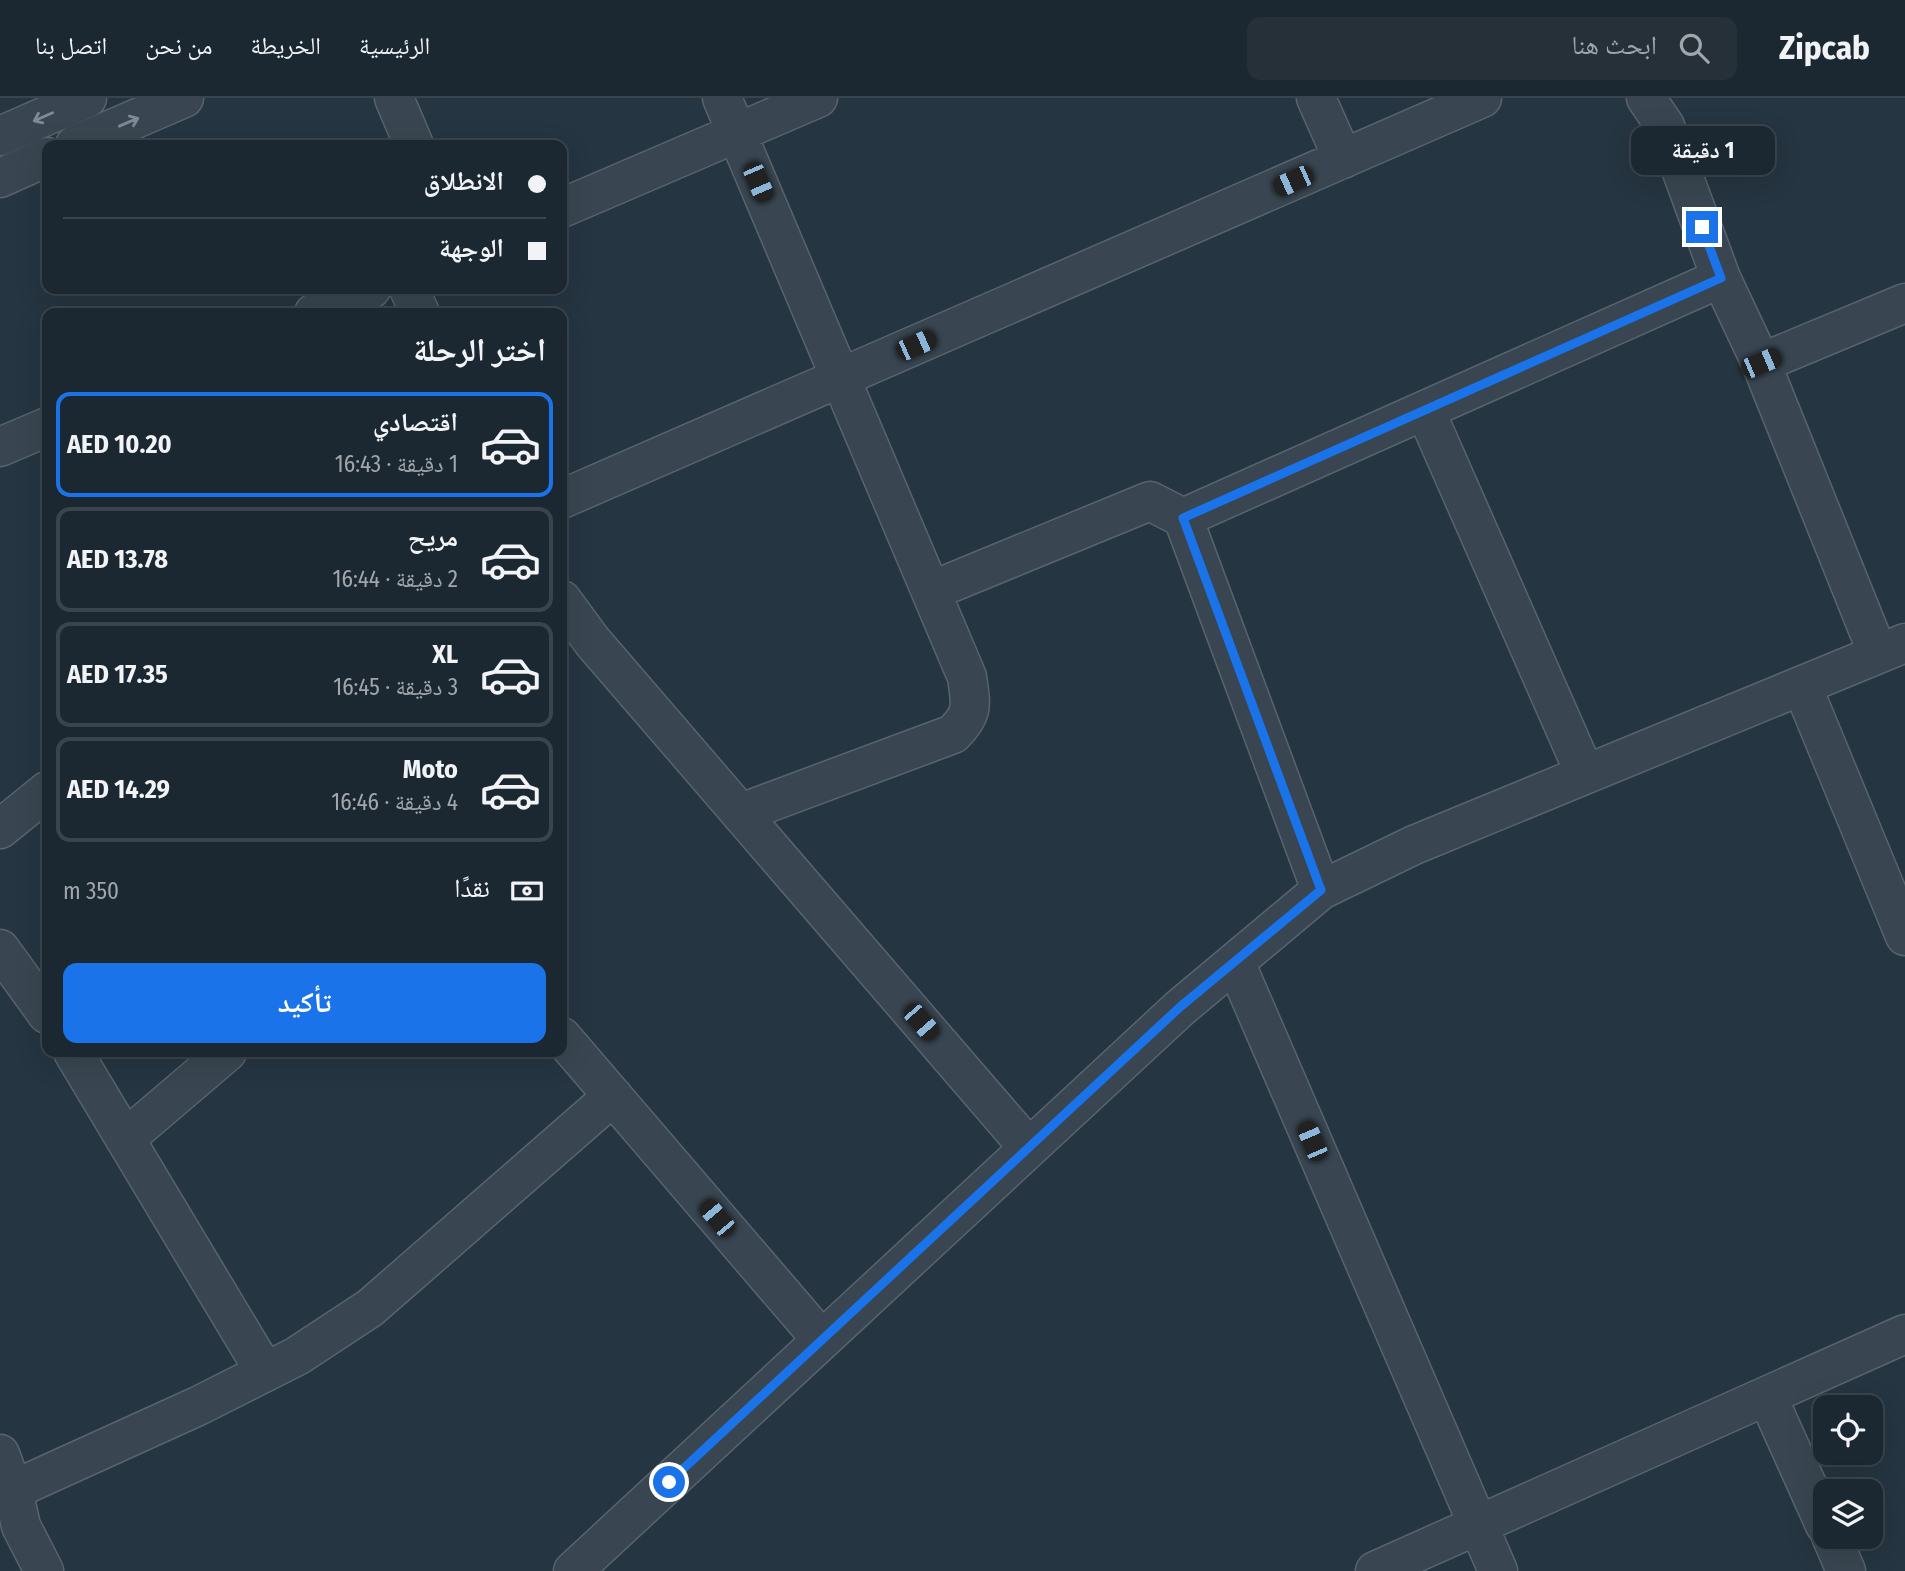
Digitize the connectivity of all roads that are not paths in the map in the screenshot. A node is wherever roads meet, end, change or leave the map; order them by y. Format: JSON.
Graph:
{"nodes":[{"id":1,"x":87,"y":98,"type":"edge"},
{"id":2,"x":184,"y":98,"type":"edge"},
{"id":3,"x":394,"y":98,"type":"edge"},
{"id":4,"x":722,"y":98,"type":"edge"},
{"id":5,"x":818,"y":98,"type":"edge"},
{"id":6,"x":1316,"y":98,"type":"edge"},
{"id":7,"x":1482,"y":98,"type":"edge"},
{"id":8,"x":1646,"y":98,"type":"edge"},
{"id":9,"x":737,"y":133,"type":"junction"},
{"id":10,"x":0,"y":136,"type":"edge"},
{"id":11,"x":87,"y":140,"type":"edge"},
{"id":12,"x":412,"y":140,"type":"edge"},
{"id":13,"x":42,"y":159,"type":"edge"},
{"id":14,"x":1343,"y":159,"type":"junction"},
{"id":15,"x":0,"y":178,"type":"edge"},
{"id":16,"x":567,"y":206,"type":"edge"},
{"id":17,"x":1721,"y":278,"type":"junction"},
{"id":18,"x":359,"y":294,"type":"edge"},
{"id":19,"x":1905,"y":303,"type":"edge"},
{"id":20,"x":326,"y":308,"type":"edge"},
{"id":21,"x":1761,"y":363,"type":"junction"},
{"id":22,"x":841,"y":378,"type":"junction"},
{"id":23,"x":1425,"y":410,"type":"junction"},
{"id":24,"x":42,"y":429,"type":"edge"},
{"id":25,"x":0,"y":447,"type":"edge"},
{"id":26,"x":567,"y":497,"type":"edge"},
{"id":27,"x":1183,"y":518,"type":"junction"},
{"id":28,"x":931,"y":591,"type":"junction"},
{"id":29,"x":567,"y":607,"type":"edge"},
{"id":30,"x":1891,"y":649,"type":"edge"},
{"id":31,"x":1802,"y":686,"type":"junction"},
{"id":32,"x":1585,"y":774,"type":"junction"},
{"id":33,"x":42,"y":795,"type":"edge"},
{"id":34,"x":741,"y":813,"type":"junction"},
{"id":35,"x":0,"y":829,"type":"edge"},
{"id":36,"x":1321,"y":890,"type":"junction"},
{"id":37,"x":1905,"y":936,"type":"edge"},
{"id":38,"x":0,"y":949,"type":"edge"},
{"id":39,"x":1235,"y":962,"type":"junction"},
{"id":40,"x":42,"y":1007,"type":"edge"},
{"id":41,"x":567,"y":1043,"type":"edge"},
{"id":42,"x":76,"y":1057,"type":"edge"},
{"id":43,"x":221,"y":1057,"type":"edge"},
{"id":44,"x":613,"y":1097,"type":"junction"},
{"id":45,"x":125,"y":1139,"type":"junction"},
{"id":46,"x":1029,"y":1147,"type":"junction"},
{"id":47,"x":1905,"y":1334,"type":"edge"},
{"id":48,"x":822,"y":1340,"type":"junction"},
{"id":49,"x":265,"y":1372,"type":"junction"},
{"id":50,"x":1767,"y":1396,"type":"junction"},
{"id":51,"x":0,"y":1454,"type":"edge"},
{"id":52,"x":13,"y":1490,"type":"junction"},
{"id":53,"x":1813,"y":1498,"type":"edge"},
{"id":54,"x":1478,"y":1525,"type":"junction"},
{"id":55,"x":1837,"y":1549,"type":"edge"},
{"id":56,"x":44,"y":1571,"type":"edge"},
{"id":57,"x":573,"y":1571,"type":"edge"},
{"id":58,"x":1375,"y":1571,"type":"edge"},
{"id":59,"x":1498,"y":1571,"type":"edge"},
{"id":60,"x":1846,"y":1571,"type":"edge"}],
"edges":[{"from":1,"to":10,"type":"street","one_way":true},
{"from":11,"to":2,"type":"street","one_way":true},
{"from":3,"to":12,"type":"street"},
{"from":4,"to":9,"type":"street"},
{"from":5,"to":9,"type":"street"},
{"from":6,"to":14,"type":"street"},
{"from":7,"to":14,"type":"street"},
{"from":8,"to":17,"type":"street"},
{"from":9,"to":16,"type":"street"},
{"from":9,"to":22,"type":"street"},
{"from":13,"to":15,"type":"street"},
{"from":14,"to":22,"type":"street"},
{"from":17,"to":21,"type":"street"},
{"from":17,"to":23,"type":"street"},
{"from":18,"to":20,"type":"street"},
{"from":19,"to":21,"type":"street"},
{"from":21,"to":30,"type":"street"},
{"from":22,"to":26,"type":"street"},
{"from":22,"to":28,"type":"street"},
{"from":23,"to":27,"type":"street"},
{"from":23,"to":32,"type":"street"},
{"from":24,"to":25,"type":"street"},
{"from":27,"to":28,"type":"street"},
{"from":27,"to":36,"type":"street"},
{"from":28,"to":34,"type":"street"},
{"from":29,"to":34,"type":"street"},
{"from":30,"to":31,"type":"street"},
{"from":31,"to":32,"type":"street"},
{"from":31,"to":37,"type":"street"},
{"from":32,"to":36,"type":"street"},
{"from":33,"to":35,"type":"street"},
{"from":34,"to":46,"type":"street"},
{"from":36,"to":39,"type":"street"},
{"from":38,"to":40,"type":"street"},
{"from":39,"to":46,"type":"street"},
{"from":39,"to":54,"type":"street"},
{"from":41,"to":44,"type":"street"},
{"from":42,"to":45,"type":"street"},
{"from":43,"to":45,"type":"street"},
{"from":44,"to":48,"type":"street"},
{"from":44,"to":49,"type":"street"},
{"from":45,"to":49,"type":"street"},
{"from":46,"to":48,"type":"street"},
{"from":47,"to":50,"type":"street"},
{"from":48,"to":57,"type":"street"},
{"from":49,"to":52,"type":"street"},
{"from":50,"to":53,"type":"street"},
{"from":50,"to":54,"type":"street"},
{"from":51,"to":52,"type":"street"},
{"from":52,"to":56,"type":"street"},
{"from":54,"to":58,"type":"street"},
{"from":54,"to":59,"type":"street"},
{"from":55,"to":60,"type":"street"}]}
